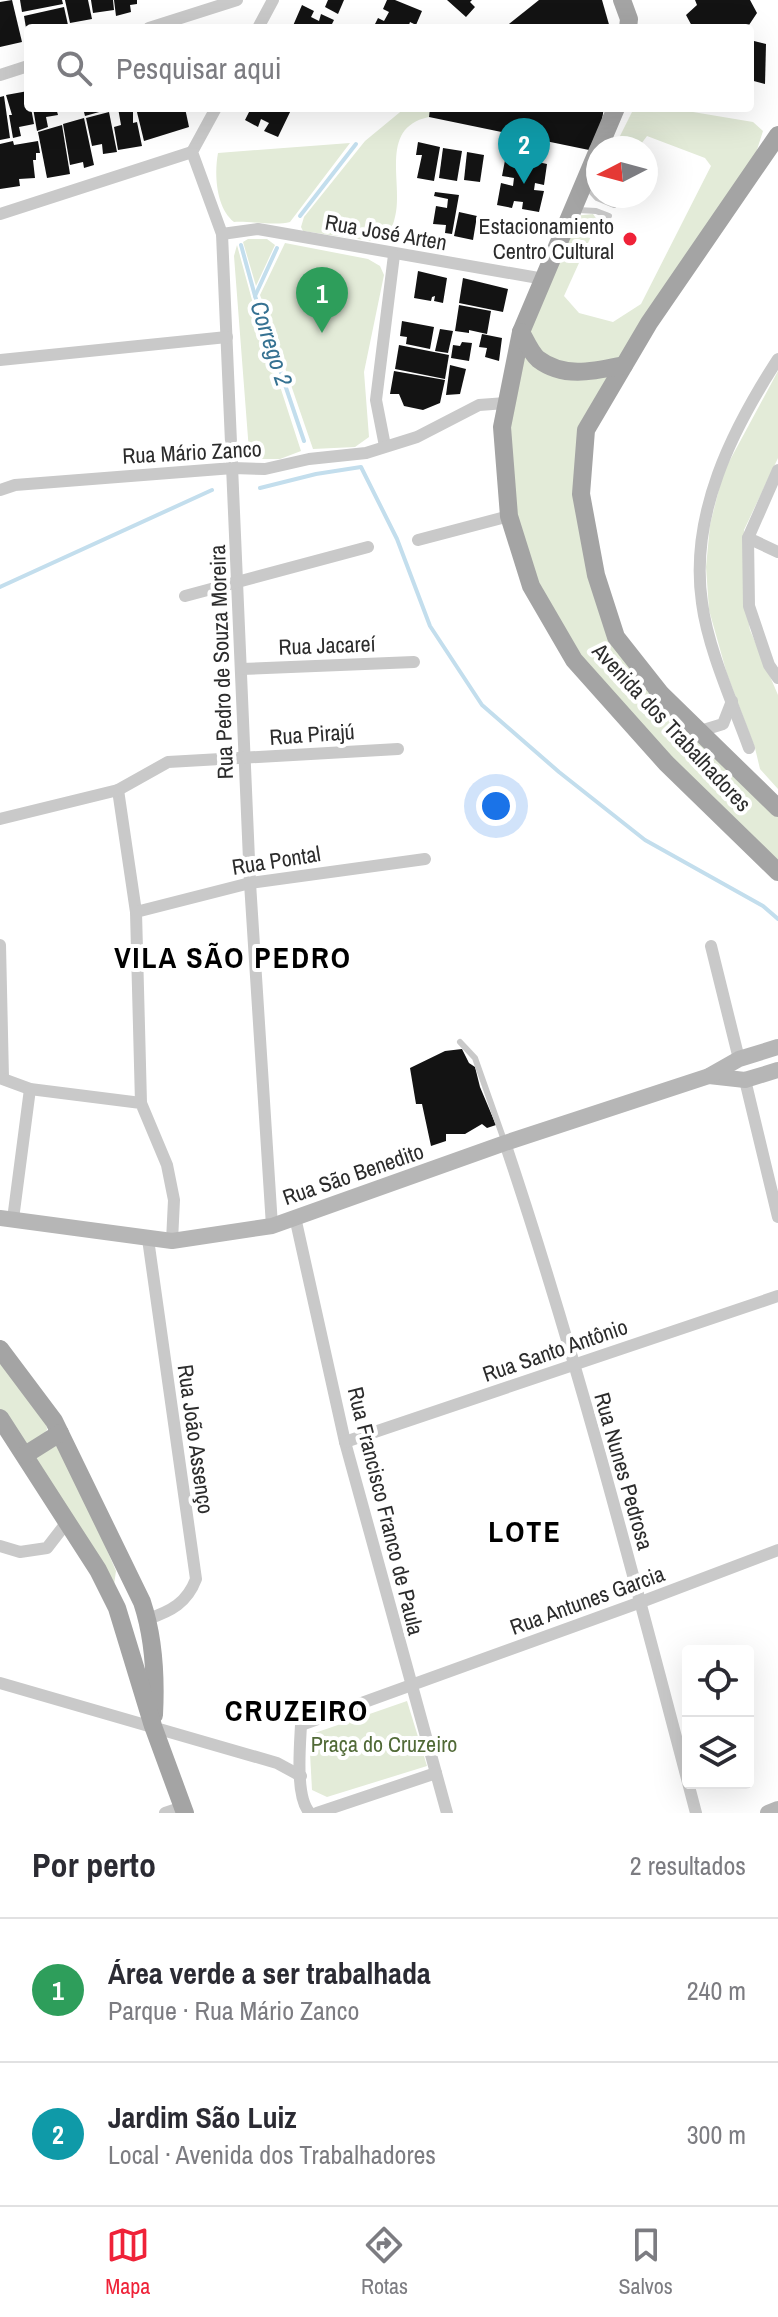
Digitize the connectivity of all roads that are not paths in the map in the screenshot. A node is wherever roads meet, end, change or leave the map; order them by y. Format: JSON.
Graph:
{"nodes":[{"id":1,"x":237,"y":0,"type":"edge"},
{"id":2,"x":273,"y":0,"type":"edge"},
{"id":3,"x":622,"y":0,"type":"edge"},
{"id":4,"x":162,"y":24,"type":"edge"},
{"id":5,"x":260,"y":24,"type":"edge"},
{"id":6,"x":628,"y":24,"type":"edge"},
{"id":7,"x":24,"y":67,"type":"edge"},
{"id":8,"x":0,"y":75,"type":"edge"},
{"id":9,"x":214,"y":112,"type":"edge"},
{"id":10,"x":614,"y":112,"type":"edge"},
{"id":11,"x":778,"y":135,"type":"edge"},
{"id":12,"x":604,"y":136,"type":"edge"},
{"id":13,"x":192,"y":152,"type":"junction"},
{"id":14,"x":586,"y":179,"type":"edge"},
{"id":15,"x":572,"y":212,"type":"junction"},
{"id":16,"x":0,"y":214,"type":"edge"},
{"id":17,"x":609,"y":216,"type":"dead end"},
{"id":18,"x":222,"y":234,"type":"junction"},
{"id":19,"x":394,"y":255,"type":"junction"},
{"id":20,"x":544,"y":279,"type":"junction"},
{"id":21,"x":521,"y":332,"type":"junction"},
{"id":22,"x":227,"y":337,"type":"junction"},
{"id":23,"x":778,"y":359,"type":"edge"},
{"id":24,"x":0,"y":360,"type":"edge"},
{"id":25,"x":624,"y":365,"type":"junction"},
{"id":26,"x":506,"y":403,"type":"junction"},
{"id":27,"x":385,"y":446,"type":"junction"},
{"id":28,"x":233,"y":468,"type":"junction"},
{"id":29,"x":778,"y":470,"type":"edge"},
{"id":30,"x":0,"y":490,"type":"edge"},
{"id":31,"x":509,"y":516,"type":"junction"},
{"id":32,"x":748,"y":538,"type":"junction"},
{"id":33,"x":418,"y":540,"type":"dead end"},
{"id":34,"x":368,"y":547,"type":"dead end"},
{"id":35,"x":778,"y":552,"type":"edge"},
{"id":36,"x":238,"y":582,"type":"junction"},
{"id":37,"x":185,"y":596,"type":"dead end"},
{"id":38,"x":414,"y":662,"type":"dead end"},
{"id":39,"x":241,"y":669,"type":"junction"},
{"id":40,"x":778,"y":678,"type":"edge"},
{"id":41,"x":732,"y":701,"type":"junction"},
{"id":42,"x":697,"y":732,"type":"junction"},
{"id":43,"x":749,"y":748,"type":"dead end"},
{"id":44,"x":398,"y":749,"type":"dead end"},
{"id":45,"x":245,"y":758,"type":"junction"},
{"id":46,"x":118,"y":790,"type":"junction"},
{"id":47,"x":778,"y":808,"type":"edge"},
{"id":48,"x":0,"y":819,"type":"edge"},
{"id":49,"x":425,"y":859,"type":"dead end"},
{"id":50,"x":778,"y":872,"type":"edge"},
{"id":51,"x":250,"y":883,"type":"junction"},
{"id":52,"x":136,"y":912,"type":"junction"},
{"id":53,"x":0,"y":945,"type":"edge"},
{"id":54,"x":711,"y":946,"type":"dead end"},
{"id":55,"x":460,"y":1042,"type":"dead end"},
{"id":56,"x":778,"y":1047,"type":"edge"},
{"id":57,"x":747,"y":1057,"type":"junction"},
{"id":58,"x":778,"y":1070,"type":"edge"},
{"id":59,"x":709,"y":1076,"type":"junction"},
{"id":60,"x":2,"y":1078,"type":"edge"},
{"id":61,"x":745,"y":1080,"type":"junction"},
{"id":62,"x":30,"y":1089,"type":"junction"},
{"id":63,"x":141,"y":1103,"type":"junction"},
{"id":64,"x":505,"y":1143,"type":"junction"},
{"id":65,"x":295,"y":1217,"type":"junction"},
{"id":66,"x":778,"y":1217,"type":"edge"},
{"id":67,"x":7,"y":1219,"type":"edge"},
{"id":68,"x":272,"y":1226,"type":"junction"},
{"id":69,"x":148,"y":1239,"type":"junction"},
{"id":70,"x":172,"y":1241,"type":"junction"},
{"id":71,"x":778,"y":1296,"type":"edge"},
{"id":72,"x":0,"y":1349,"type":"edge"},
{"id":73,"x":573,"y":1364,"type":"junction"},
{"id":74,"x":0,"y":1418,"type":"edge"},
{"id":75,"x":60,"y":1433,"type":"junction"},
{"id":76,"x":345,"y":1442,"type":"junction"},
{"id":77,"x":25,"y":1455,"type":"junction"},
{"id":78,"x":67,"y":1522,"type":"junction"},
{"id":79,"x":0,"y":1546,"type":"edge"},
{"id":80,"x":778,"y":1550,"type":"edge"},
{"id":81,"x":641,"y":1602,"type":"junction"},
{"id":82,"x":148,"y":1619,"type":"junction"},
{"id":83,"x":0,"y":1683,"type":"edge"},
{"id":84,"x":410,"y":1686,"type":"junction"},
{"id":85,"x":153,"y":1726,"type":"junction"},
{"id":86,"x":300,"y":1754,"type":"junction"},
{"id":87,"x":277,"y":1763,"type":"junction"},
{"id":88,"x":436,"y":1773,"type":"junction"},
{"id":89,"x":301,"y":1776,"type":"junction"},
{"id":90,"x":778,"y":1809,"type":"edge"},
{"id":91,"x":178,"y":1811,"type":"edge"},
{"id":92,"x":310,"y":1813,"type":"edge"},
{"id":93,"x":317,"y":1813,"type":"edge"},
{"id":94,"x":447,"y":1813,"type":"edge"},
{"id":95,"x":696,"y":1813,"type":"edge"},
{"id":96,"x":768,"y":1813,"type":"edge"}],
"edges":[{"from":1,"to":4,"type":"street"},
{"from":2,"to":5,"type":"street"},
{"from":3,"to":6,"type":"main road"},
{"from":7,"to":8,"type":"street"},
{"from":9,"to":13,"type":"street"},
{"from":10,"to":12,"type":"main road","name":"Avenida dos Trabalhadores"},
{"from":11,"to":25,"type":"main road","name":"Avenida dos Trabalhadores"},
{"from":13,"to":16,"type":"street"},
{"from":13,"to":18,"type":"street","name":"Rua Pedro de Souza Moreira"},
{"from":14,"to":15,"type":"main road","name":"Avenida dos Trabalhadores"},
{"from":15,"to":17,"type":"lane"},
{"from":15,"to":20,"type":"main road","name":"Avenida dos Trabalhadores"},
{"from":18,"to":19,"type":"street","name":"Rua José Arten"},
{"from":18,"to":22,"type":"street","name":"Rua Pedro de Souza Moreira"},
{"from":19,"to":20,"type":"street","name":"Rua José Arten"},
{"from":19,"to":27,"type":"street"},
{"from":20,"to":21,"type":"main road","name":"Avenida dos Trabalhadores"},
{"from":21,"to":25,"type":"main road"},
{"from":21,"to":26,"type":"main road","name":"Avenida dos Trabalhadores"},
{"from":22,"to":24,"type":"street"},
{"from":22,"to":28,"type":"street","name":"Rua Pedro de Souza Moreira"},
{"from":23,"to":41,"type":"street"},
{"from":25,"to":42,"type":"main road","name":"Avenida dos Trabalhadores"},
{"from":26,"to":27,"type":"street","name":"Rua Mário Zanco"},
{"from":26,"to":31,"type":"main road","name":"Avenida dos Trabalhadores"},
{"from":27,"to":28,"type":"street","name":"Rua Mário Zanco"},
{"from":28,"to":30,"type":"street","name":"Rua Mário Zanco"},
{"from":28,"to":36,"type":"street","name":"Rua Pedro de Souza Moreira"},
{"from":29,"to":32,"type":"street"},
{"from":31,"to":33,"type":"street"},
{"from":31,"to":50,"type":"main road","name":"Avenida dos Trabalhadores"},
{"from":32,"to":35,"type":"street"},
{"from":32,"to":40,"type":"street"},
{"from":34,"to":36,"type":"street"},
{"from":36,"to":37,"type":"street"},
{"from":36,"to":39,"type":"street","name":"Rua Pedro de Souza Moreira"},
{"from":38,"to":39,"type":"street","name":"Rua Jacareí"},
{"from":39,"to":45,"type":"street","name":"Rua Pedro de Souza Moreira"},
{"from":41,"to":42,"type":"street"},
{"from":41,"to":43,"type":"street"},
{"from":42,"to":47,"type":"main road","name":"Avenida dos Trabalhadores"},
{"from":44,"to":45,"type":"street","name":"Rua Pirajú"},
{"from":45,"to":46,"type":"street","name":"Rua Pirajú"},
{"from":45,"to":51,"type":"street","name":"Rua Pedro de Souza Moreira"},
{"from":46,"to":48,"type":"street","name":"Rua Pirajú"},
{"from":46,"to":52,"type":"street"},
{"from":49,"to":51,"type":"street","name":"Rua Pontal"},
{"from":51,"to":52,"type":"street","name":"Rua Pontal"},
{"from":51,"to":68,"type":"street","name":"Rua Pedro de Souza Moreira"},
{"from":52,"to":63,"type":"street"},
{"from":53,"to":60,"type":"street"},
{"from":54,"to":57,"type":"street"},
{"from":55,"to":64,"type":"lane"},
{"from":56,"to":57,"type":"main road","name":"Rua São Benedito"},
{"from":57,"to":59,"type":"main road","name":"Rua São Benedito"},
{"from":57,"to":61,"type":"main road"},
{"from":58,"to":61,"type":"main road","name":"Rua São Benedito"},
{"from":59,"to":61,"type":"main road","name":"Rua São Benedito"},
{"from":59,"to":64,"type":"main road","name":"Rua São Benedito"},
{"from":60,"to":62,"type":"street"},
{"from":61,"to":66,"type":"street"},
{"from":62,"to":63,"type":"street"},
{"from":62,"to":67,"type":"street"},
{"from":63,"to":70,"type":"street"},
{"from":64,"to":65,"type":"main road","name":"Rua São Benedito"},
{"from":64,"to":73,"type":"street","name":"Rua Nunes Pedrosa"},
{"from":65,"to":68,"type":"main road","name":"Rua São Benedito"},
{"from":65,"to":76,"type":"street","name":"Rua Francisco Franco de Paula"},
{"from":67,"to":69,"type":"main road","name":"Rua São Benedito"},
{"from":68,"to":70,"type":"main road","name":"Rua São Benedito"},
{"from":69,"to":70,"type":"main road","name":"Rua São Benedito"},
{"from":69,"to":82,"type":"street","name":"Rua João Assenço"},
{"from":71,"to":73,"type":"street","name":"Rua Santo Antônio"},
{"from":72,"to":75,"type":"main road"},
{"from":73,"to":76,"type":"street","name":"Rua Santo Antônio"},
{"from":73,"to":81,"type":"street","name":"Rua Nunes Pedrosa"},
{"from":74,"to":77,"type":"main road"},
{"from":75,"to":77,"type":"main road"},
{"from":75,"to":82,"type":"main road"},
{"from":76,"to":84,"type":"street","name":"Rua Francisco Franco de Paula"},
{"from":77,"to":78,"type":"main road"},
{"from":78,"to":79,"type":"street"},
{"from":78,"to":85,"type":"main road"},
{"from":80,"to":81,"type":"street","name":"Rua Antunes Garcia"},
{"from":81,"to":84,"type":"street","name":"Rua Antunes Garcia"},
{"from":81,"to":95,"type":"street","name":"Rua Nunes Pedrosa"},
{"from":82,"to":85,"type":"main road"},
{"from":83,"to":85,"type":"street"},
{"from":84,"to":86,"type":"street"},
{"from":84,"to":88,"type":"street","name":"Rua Francisco Franco de Paula"},
{"from":85,"to":87,"type":"street"},
{"from":85,"to":91,"type":"main road"},
{"from":86,"to":87,"type":"street"},
{"from":86,"to":89,"type":"street"},
{"from":87,"to":89,"type":"street"},
{"from":88,"to":93,"type":"street"},
{"from":88,"to":94,"type":"street","name":"Rua Francisco Franco de Paula"},
{"from":89,"to":92,"type":"street"},
{"from":90,"to":96,"type":"main road"}]}
